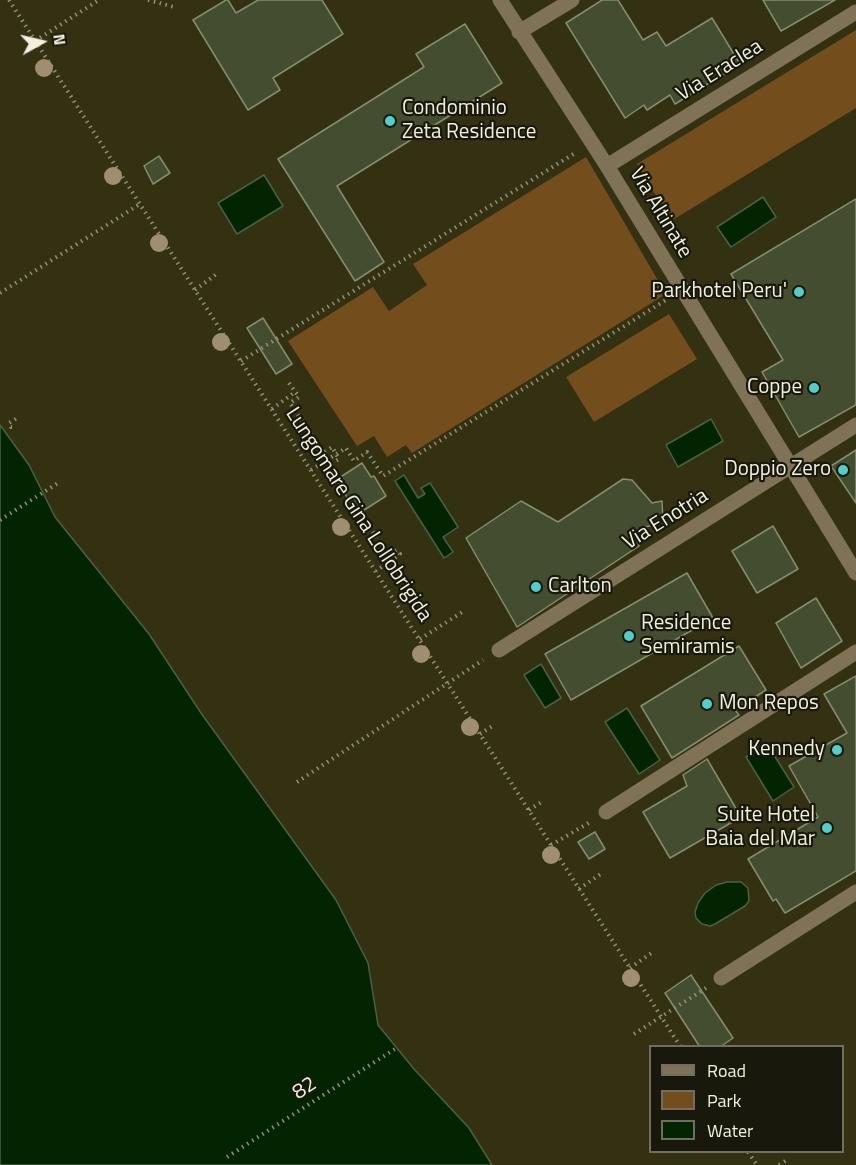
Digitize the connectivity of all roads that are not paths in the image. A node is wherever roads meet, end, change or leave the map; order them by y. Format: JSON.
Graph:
{"nodes":[{"id":1,"x":500,"y":0,"type":"edge"},
{"id":2,"x":572,"y":0,"type":"edge"},
{"id":3,"x":856,"y":12,"type":"edge"},
{"id":4,"x":519,"y":32,"type":"junction"},
{"id":5,"x":607,"y":166,"type":"junction"},
{"id":6,"x":856,"y":425,"type":"edge"},
{"id":7,"x":790,"y":466,"type":"junction"},
{"id":8,"x":856,"y":573,"type":"edge"},
{"id":9,"x":499,"y":650,"type":"road end"},
{"id":10,"x":856,"y":652,"type":"edge"},
{"id":11,"x":606,"y":812,"type":"road end"},
{"id":12,"x":856,"y":892,"type":"edge"},
{"id":13,"x":722,"y":978,"type":"road end"}],
"edges":[{"from":1,"to":4,"type":"street","name":"Via Altinate"},
{"from":2,"to":4,"type":"street"},
{"from":3,"to":5,"type":"street","name":"Via Eraclea"},
{"from":4,"to":5,"type":"street","name":"Via Altinate"},
{"from":5,"to":7,"type":"street","name":"Via Altinate"},
{"from":6,"to":7,"type":"street","name":"Via Enotria"},
{"from":7,"to":8,"type":"street","name":"Via Altinate"},
{"from":7,"to":9,"type":"street","name":"Via Enotria"},
{"from":10,"to":11,"type":"street"},
{"from":12,"to":13,"type":"street"}]}
